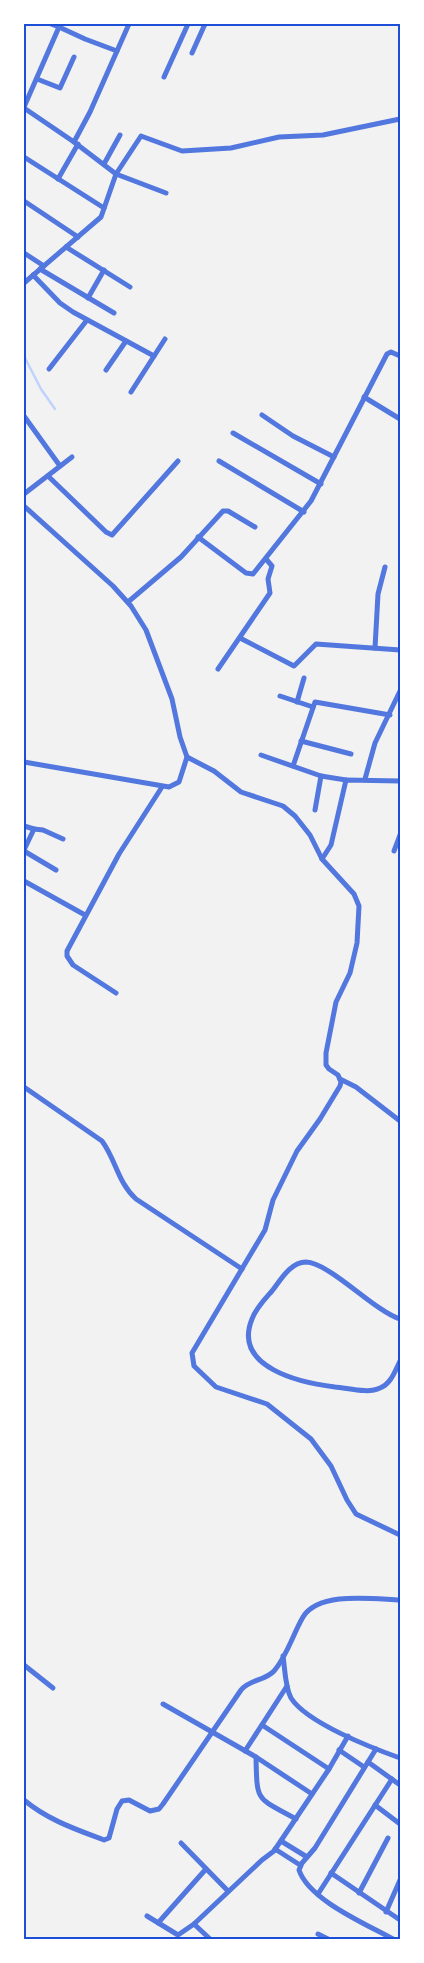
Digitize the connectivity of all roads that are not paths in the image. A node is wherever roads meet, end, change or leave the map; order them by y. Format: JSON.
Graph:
{"nodes":[{"id":1,"x":50,"y":24,"type":"edge"},
{"id":2,"x":129,"y":24,"type":"edge"},
{"id":3,"x":188,"y":24,"type":"edge"},
{"id":4,"x":205,"y":24,"type":"edge"},
{"id":5,"x":59,"y":26,"type":"junction"},
{"id":6,"x":117,"y":51,"type":"junction"},
{"id":7,"x":192,"y":53,"type":"dead end"},
{"id":8,"x":74,"y":57,"type":"dead end"},
{"id":9,"x":164,"y":77,"type":"dead end"},
{"id":10,"x":37,"y":79,"type":"junction"},
{"id":11,"x":24,"y":109,"type":"edge"},
{"id":12,"x":400,"y":119,"type":"edge"},
{"id":13,"x":120,"y":135,"type":"dead end"},
{"id":14,"x":76,"y":143,"type":"junction"},
{"id":15,"x":24,"y":157,"type":"edge"},
{"id":16,"x":104,"y":164,"type":"junction"},
{"id":17,"x":116,"y":174,"type":"junction"},
{"id":18,"x":58,"y":179,"type":"junction"},
{"id":19,"x":166,"y":193,"type":"dead end"},
{"id":20,"x":24,"y":202,"type":"edge"},
{"id":21,"x":104,"y":208,"type":"junction"},
{"id":22,"x":78,"y":237,"type":"junction"},
{"id":23,"x":66,"y":247,"type":"junction"},
{"id":24,"x":24,"y":253,"type":"edge"},
{"id":25,"x":42,"y":267,"type":"junction"},
{"id":26,"x":104,"y":270,"type":"junction"},
{"id":27,"x":33,"y":275,"type":"junction"},
{"id":28,"x":24,"y":283,"type":"edge"},
{"id":29,"x":130,"y":287,"type":"dead end"},
{"id":30,"x":88,"y":298,"type":"junction"},
{"id":31,"x":114,"y":313,"type":"dead end"},
{"id":32,"x":87,"y":320,"type":"junction"},
{"id":33,"x":165,"y":339,"type":"dead end"},
{"id":34,"x":126,"y":341,"type":"junction"},
{"id":35,"x":154,"y":356,"type":"junction"},
{"id":36,"x":400,"y":356,"type":"edge"},
{"id":37,"x":49,"y":369,"type":"dead end"},
{"id":38,"x":106,"y":370,"type":"dead end"},
{"id":39,"x":131,"y":392,"type":"dead end"},
{"id":40,"x":364,"y":397,"type":"junction"},
{"id":41,"x":262,"y":415,"type":"dead end"},
{"id":42,"x":24,"y":416,"type":"edge"},
{"id":43,"x":400,"y":419,"type":"edge"},
{"id":44,"x":233,"y":433,"type":"dead end"},
{"id":45,"x":72,"y":456,"type":"dead end"},
{"id":46,"x":334,"y":457,"type":"junction"},
{"id":47,"x":219,"y":461,"type":"dead end"},
{"id":48,"x":178,"y":462,"type":"dead end"},
{"id":49,"x":60,"y":466,"type":"junction"},
{"id":50,"x":48,"y":476,"type":"junction"},
{"id":51,"x":321,"y":484,"type":"junction"},
{"id":52,"x":24,"y":494,"type":"edge"},
{"id":53,"x":24,"y":506,"type":"edge"},
{"id":54,"x":304,"y":512,"type":"junction"},
{"id":55,"x":256,"y":527,"type":"dead end"},
{"id":56,"x":198,"y":538,"type":"junction"},
{"id":57,"x":266,"y":559,"type":"junction"},
{"id":58,"x":385,"y":567,"type":"dead end"},
{"id":59,"x":128,"y":602,"type":"junction"},
{"id":60,"x":240,"y":638,"type":"junction"},
{"id":61,"x":375,"y":648,"type":"junction"},
{"id":62,"x":400,"y":650,"type":"edge"},
{"id":63,"x":218,"y":669,"type":"dead end"},
{"id":64,"x":304,"y":678,"type":"dead end"},
{"id":65,"x":400,"y":691,"type":"edge"},
{"id":66,"x":280,"y":696,"type":"dead end"},
{"id":67,"x":297,"y":702,"type":"junction"},
{"id":68,"x":313,"y":707,"type":"junction"},
{"id":69,"x":390,"y":715,"type":"junction"},
{"id":70,"x":302,"y":741,"type":"junction"},
{"id":71,"x":352,"y":754,"type":"dead end"},
{"id":72,"x":261,"y":755,"type":"dead end"},
{"id":73,"x":187,"y":757,"type":"junction"},
{"id":74,"x":24,"y":762,"type":"edge"},
{"id":75,"x":293,"y":766,"type":"junction"},
{"id":76,"x":321,"y":776,"type":"junction"},
{"id":77,"x":365,"y":779,"type":"junction"},
{"id":78,"x":346,"y":780,"type":"junction"},
{"id":79,"x":400,"y":781,"type":"edge"},
{"id":80,"x":162,"y":787,"type":"junction"},
{"id":81,"x":315,"y":810,"type":"dead end"},
{"id":82,"x":24,"y":826,"type":"edge"},
{"id":83,"x":34,"y":830,"type":"junction"},
{"id":84,"x":400,"y":835,"type":"edge"},
{"id":85,"x":63,"y":839,"type":"dead end"},
{"id":86,"x":24,"y":850,"type":"edge"},
{"id":87,"x":394,"y":851,"type":"dead end"},
{"id":88,"x":323,"y":857,"type":"junction"},
{"id":89,"x":56,"y":870,"type":"dead end"},
{"id":90,"x":24,"y":881,"type":"edge"},
{"id":91,"x":85,"y":915,"type":"junction"},
{"id":92,"x":116,"y":993,"type":"dead end"},
{"id":93,"x":339,"y":1077,"type":"junction"},
{"id":94,"x":24,"y":1087,"type":"edge"},
{"id":95,"x":400,"y":1121,"type":"edge"},
{"id":96,"x":242,"y":1269,"type":"junction"},
{"id":97,"x":400,"y":1319,"type":"edge"},
{"id":98,"x":400,"y":1361,"type":"edge"},
{"id":99,"x":400,"y":1535,"type":"edge"},
{"id":100,"x":400,"y":1600,"type":"edge"},
{"id":101,"x":283,"y":1656,"type":"junction"},
{"id":102,"x":24,"y":1665,"type":"edge"},
{"id":103,"x":288,"y":1686,"type":"junction"},
{"id":104,"x":53,"y":1688,"type":"dead end"},
{"id":105,"x":163,"y":1704,"type":"dead end"},
{"id":106,"x":262,"y":1725,"type":"junction"},
{"id":107,"x":212,"y":1732,"type":"junction"},
{"id":108,"x":348,"y":1736,"type":"junction"},
{"id":109,"x":376,"y":1749,"type":"junction"},
{"id":110,"x":339,"y":1750,"type":"junction"},
{"id":111,"x":245,"y":1751,"type":"junction"},
{"id":112,"x":256,"y":1757,"type":"junction"},
{"id":113,"x":400,"y":1758,"type":"edge"},
{"id":114,"x":368,"y":1762,"type":"junction"},
{"id":115,"x":364,"y":1767,"type":"junction"},
{"id":116,"x":329,"y":1769,"type":"junction"},
{"id":117,"x":392,"y":1778,"type":"junction"},
{"id":118,"x":400,"y":1785,"type":"edge"},
{"id":119,"x":312,"y":1794,"type":"junction"},
{"id":120,"x":24,"y":1800,"type":"edge"},
{"id":121,"x":375,"y":1805,"type":"junction"},
{"id":122,"x":296,"y":1819,"type":"junction"},
{"id":123,"x":400,"y":1824,"type":"edge"},
{"id":124,"x":388,"y":1838,"type":"dead end"},
{"id":125,"x":282,"y":1841,"type":"junction"},
{"id":126,"x":181,"y":1844,"type":"dead end"},
{"id":127,"x":275,"y":1850,"type":"junction"},
{"id":128,"x":307,"y":1857,"type":"junction"},
{"id":129,"x":300,"y":1865,"type":"junction"},
{"id":130,"x":206,"y":1869,"type":"junction"},
{"id":131,"x":331,"y":1873,"type":"junction"},
{"id":132,"x":400,"y":1880,"type":"edge"},
{"id":133,"x":228,"y":1892,"type":"junction"},
{"id":134,"x":359,"y":1893,"type":"junction"},
{"id":135,"x":318,"y":1894,"type":"junction"},
{"id":136,"x":386,"y":1912,"type":"junction"},
{"id":137,"x":147,"y":1916,"type":"dead end"},
{"id":138,"x":400,"y":1920,"type":"edge"},
{"id":139,"x":158,"y":1923,"type":"junction"},
{"id":140,"x":194,"y":1924,"type":"junction"},
{"id":141,"x":318,"y":1934,"type":"dead end"},
{"id":142,"x":210,"y":1939,"type":"edge"},
{"id":143,"x":328,"y":1939,"type":"edge"},
{"id":144,"x":393,"y":1939,"type":"edge"}],
"edges":[{"from":1,"to":5,"type":"street"},
{"from":2,"to":6,"type":"street"},
{"from":3,"to":9,"type":"street"},
{"from":4,"to":7,"type":"street"},
{"from":5,"to":6,"type":"street"},
{"from":5,"to":10,"type":"street"},
{"from":6,"to":14,"type":"street"},
{"from":8,"to":10,"type":"street"},
{"from":10,"to":11,"type":"street"},
{"from":11,"to":14,"type":"street"},
{"from":12,"to":17,"type":"street"},
{"from":13,"to":16,"type":"street"},
{"from":14,"to":16,"type":"street"},
{"from":14,"to":18,"type":"street"},
{"from":15,"to":18,"type":"street"},
{"from":16,"to":17,"type":"street"},
{"from":17,"to":19,"type":"street"},
{"from":17,"to":21,"type":"street"},
{"from":18,"to":21,"type":"street"},
{"from":20,"to":22,"type":"street"},
{"from":21,"to":22,"type":"street"},
{"from":22,"to":23,"type":"street"},
{"from":23,"to":25,"type":"street"},
{"from":23,"to":26,"type":"street"},
{"from":24,"to":25,"type":"street"},
{"from":25,"to":27,"type":"street"},
{"from":25,"to":30,"type":"street"},
{"from":26,"to":29,"type":"street"},
{"from":26,"to":30,"type":"street"},
{"from":27,"to":28,"type":"street"},
{"from":27,"to":32,"type":"street"},
{"from":30,"to":31,"type":"street"},
{"from":32,"to":34,"type":"street"},
{"from":32,"to":37,"type":"street"},
{"from":33,"to":35,"type":"street"},
{"from":34,"to":35,"type":"street"},
{"from":34,"to":38,"type":"street"},
{"from":35,"to":39,"type":"street"},
{"from":36,"to":40,"type":"street"},
{"from":40,"to":43,"type":"street"},
{"from":40,"to":46,"type":"street"},
{"from":41,"to":46,"type":"street"},
{"from":42,"to":49,"type":"street"},
{"from":44,"to":51,"type":"street"},
{"from":45,"to":49,"type":"street"},
{"from":46,"to":51,"type":"street"},
{"from":47,"to":54,"type":"street"},
{"from":48,"to":50,"type":"street"},
{"from":49,"to":50,"type":"street"},
{"from":50,"to":52,"type":"street"},
{"from":51,"to":54,"type":"street"},
{"from":53,"to":59,"type":"street"},
{"from":54,"to":57,"type":"street"},
{"from":55,"to":56,"type":"street"},
{"from":56,"to":57,"type":"street"},
{"from":56,"to":59,"type":"street"},
{"from":57,"to":60,"type":"street"},
{"from":58,"to":61,"type":"street"},
{"from":59,"to":73,"type":"street"},
{"from":60,"to":61,"type":"street"},
{"from":60,"to":63,"type":"street"},
{"from":61,"to":62,"type":"street"},
{"from":64,"to":67,"type":"street"},
{"from":65,"to":69,"type":"street"},
{"from":66,"to":67,"type":"street"},
{"from":67,"to":68,"type":"street"},
{"from":68,"to":69,"type":"street"},
{"from":68,"to":70,"type":"street"},
{"from":69,"to":77,"type":"street"},
{"from":70,"to":71,"type":"street"},
{"from":70,"to":75,"type":"street"},
{"from":72,"to":75,"type":"street"},
{"from":73,"to":80,"type":"street"},
{"from":73,"to":88,"type":"street"},
{"from":74,"to":80,"type":"street"},
{"from":75,"to":76,"type":"street"},
{"from":76,"to":78,"type":"street"},
{"from":76,"to":81,"type":"street"},
{"from":77,"to":78,"type":"street"},
{"from":77,"to":79,"type":"street"},
{"from":78,"to":88,"type":"street"},
{"from":80,"to":91,"type":"street"},
{"from":82,"to":83,"type":"street"},
{"from":83,"to":85,"type":"street"},
{"from":83,"to":86,"type":"street"},
{"from":84,"to":87,"type":"street"},
{"from":86,"to":89,"type":"street"},
{"from":88,"to":93,"type":"street"},
{"from":90,"to":91,"type":"street"},
{"from":91,"to":92,"type":"street"},
{"from":93,"to":95,"type":"street"},
{"from":93,"to":96,"type":"street"},
{"from":94,"to":96,"type":"street"},
{"from":96,"to":99,"type":"street"},
{"from":97,"to":98,"type":"street"},
{"from":100,"to":101,"type":"street"},
{"from":101,"to":103,"type":"street"},
{"from":101,"to":107,"type":"street"},
{"from":102,"to":104,"type":"street"},
{"from":103,"to":106,"type":"street"},
{"from":103,"to":108,"type":"street"},
{"from":105,"to":107,"type":"street"},
{"from":106,"to":111,"type":"street"},
{"from":106,"to":116,"type":"street"},
{"from":107,"to":111,"type":"street"},
{"from":107,"to":120,"type":"street"},
{"from":108,"to":109,"type":"street"},
{"from":108,"to":110,"type":"street"},
{"from":109,"to":113,"type":"street"},
{"from":109,"to":114,"type":"street"},
{"from":110,"to":115,"type":"street"},
{"from":110,"to":116,"type":"street"},
{"from":111,"to":112,"type":"street"},
{"from":112,"to":119,"type":"street"},
{"from":112,"to":122,"type":"street"},
{"from":114,"to":115,"type":"street"},
{"from":114,"to":117,"type":"street"},
{"from":115,"to":128,"type":"street"},
{"from":116,"to":119,"type":"street"},
{"from":117,"to":118,"type":"street"},
{"from":117,"to":121,"type":"street"},
{"from":119,"to":122,"type":"street"},
{"from":121,"to":123,"type":"street"},
{"from":121,"to":131,"type":"street"},
{"from":122,"to":125,"type":"street"},
{"from":124,"to":134,"type":"street"},
{"from":125,"to":127,"type":"street"},
{"from":125,"to":128,"type":"street"},
{"from":126,"to":130,"type":"street"},
{"from":127,"to":129,"type":"street"},
{"from":127,"to":133,"type":"street"},
{"from":128,"to":129,"type":"street"},
{"from":129,"to":135,"type":"street"},
{"from":130,"to":133,"type":"street"},
{"from":130,"to":139,"type":"street"},
{"from":131,"to":134,"type":"street"},
{"from":131,"to":135,"type":"street"},
{"from":132,"to":136,"type":"street"},
{"from":133,"to":140,"type":"street"},
{"from":134,"to":136,"type":"street"},
{"from":135,"to":144,"type":"street"},
{"from":136,"to":138,"type":"street"},
{"from":137,"to":139,"type":"street"},
{"from":139,"to":140,"type":"street"},
{"from":140,"to":142,"type":"street"},
{"from":141,"to":143,"type":"street"}]}
